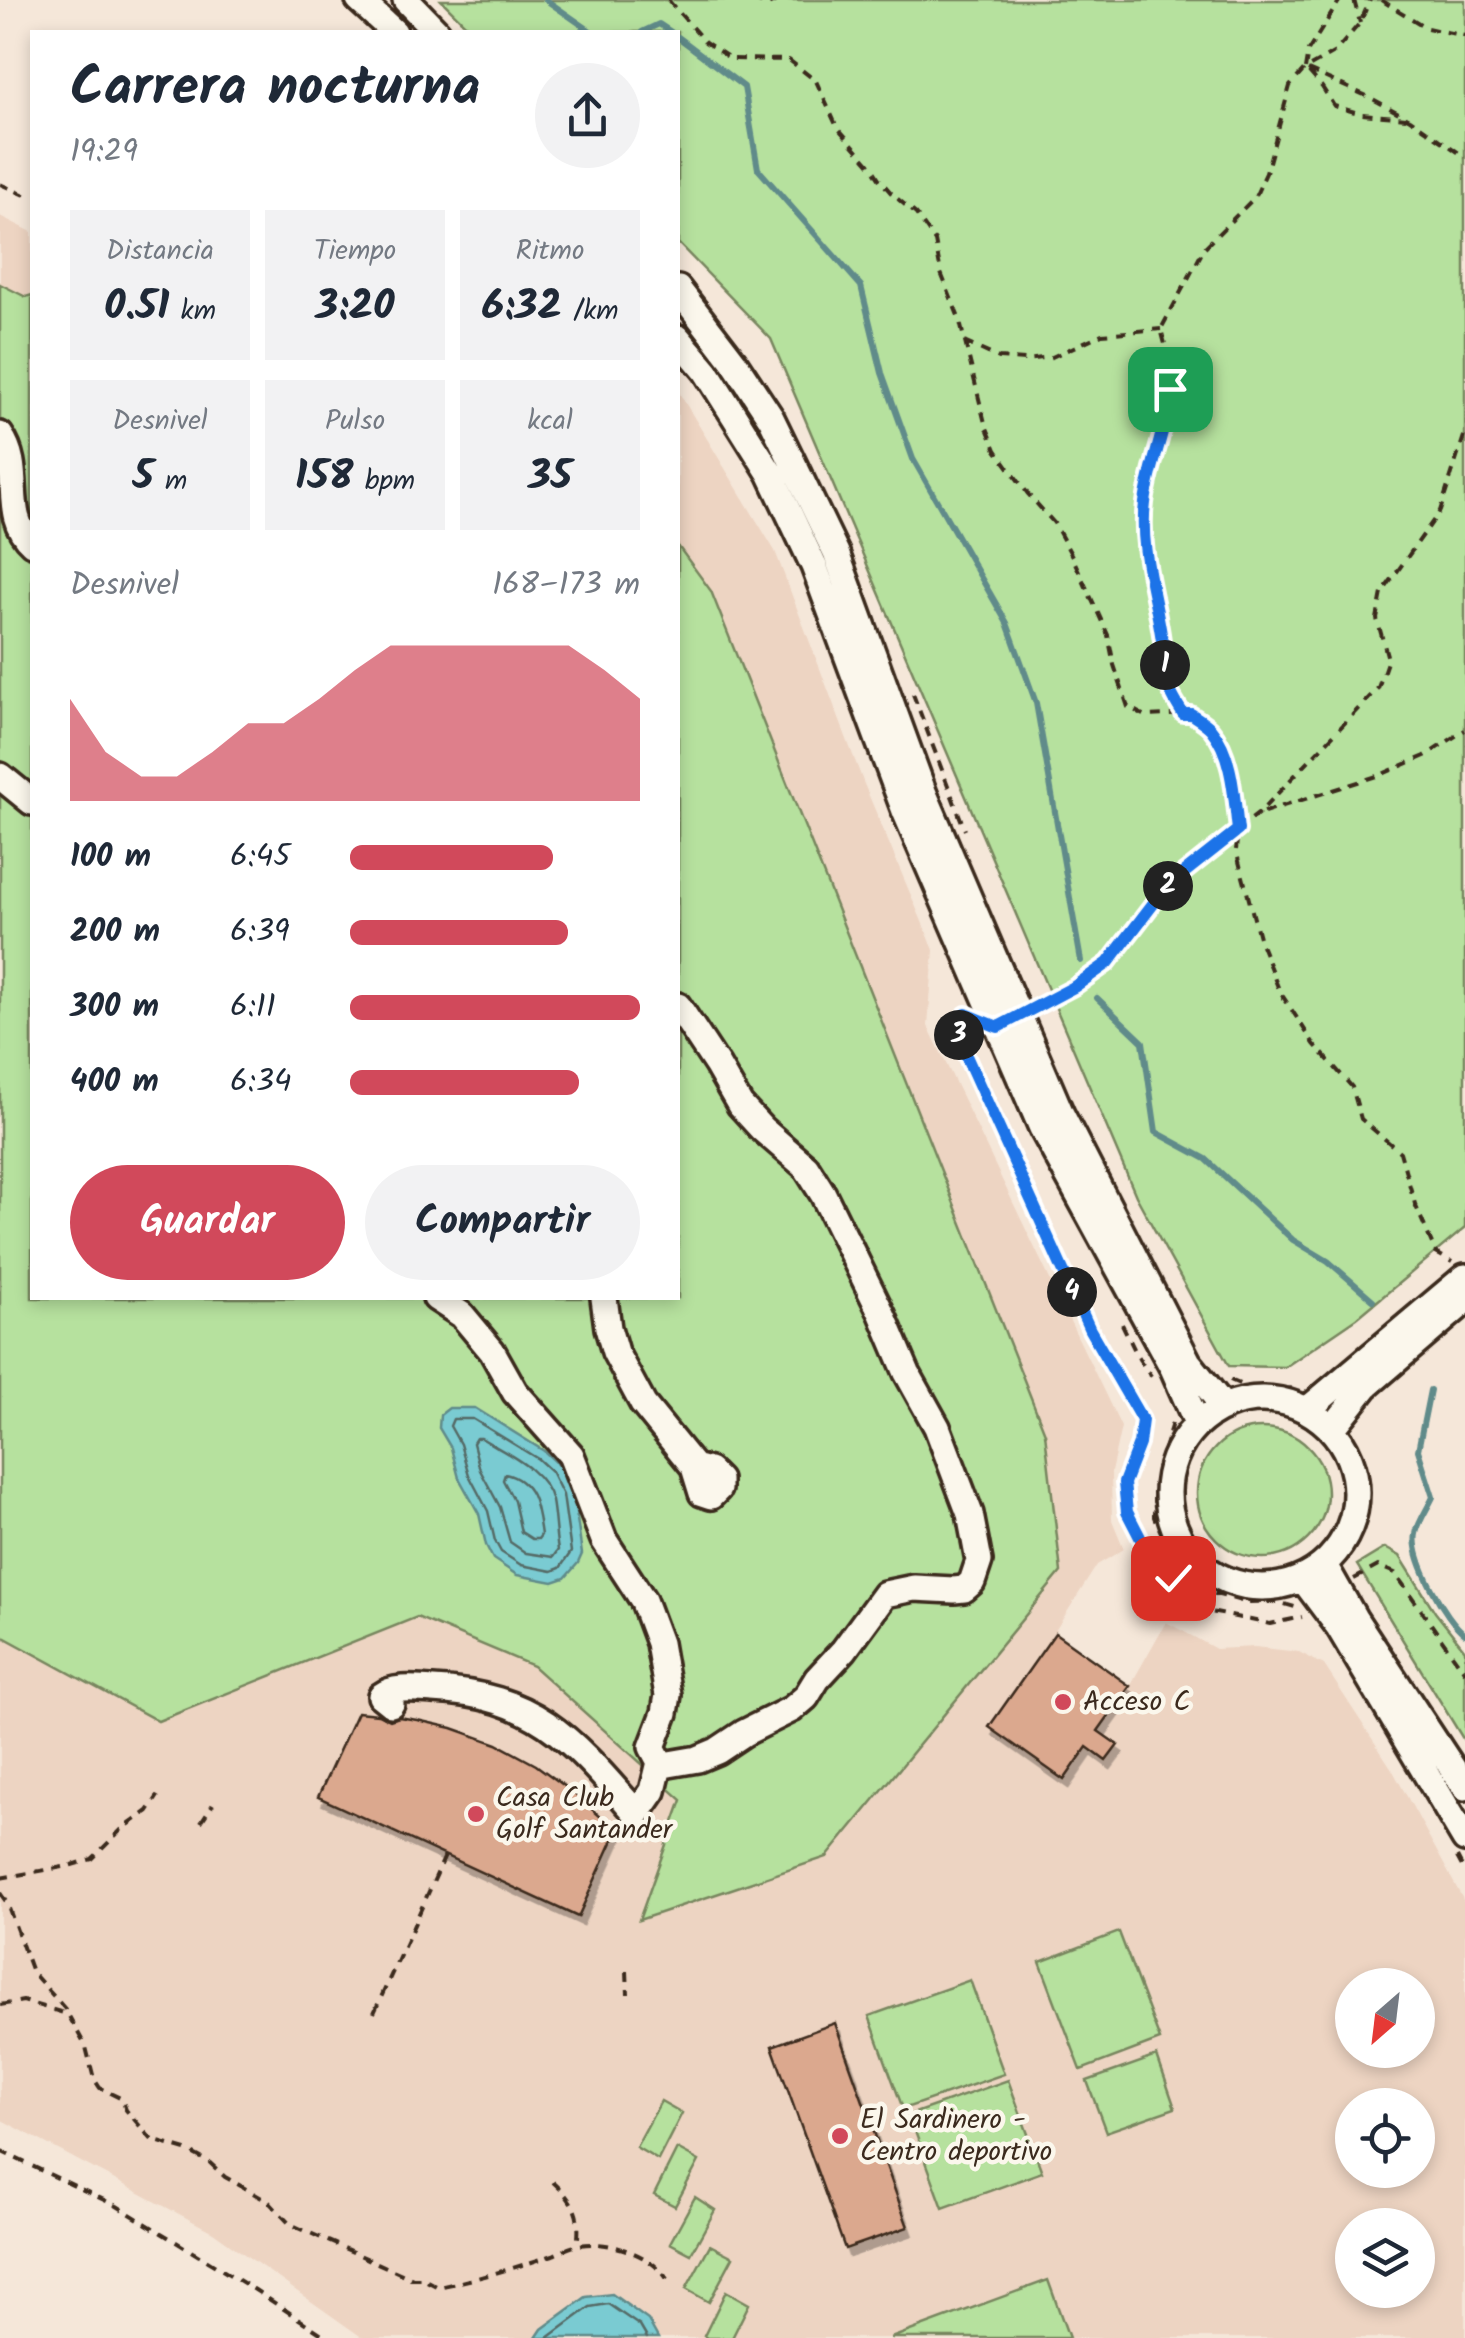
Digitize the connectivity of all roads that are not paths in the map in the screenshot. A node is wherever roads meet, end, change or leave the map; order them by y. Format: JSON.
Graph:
{"nodes":[{"id":1,"x":359,"y":0,"type":"edge"},
{"id":2,"x":406,"y":0,"type":"edge"},
{"id":3,"x":392,"y":30,"type":"edge"},
{"id":4,"x":436,"y":30,"type":"edge"},
{"id":5,"x":680,"y":292,"type":"edge"},
{"id":6,"x":680,"y":340,"type":"edge"},
{"id":7,"x":0,"y":435,"type":"edge"},
{"id":8,"x":30,"y":541,"type":"edge"},
{"id":9,"x":0,"y":776,"type":"edge"},
{"id":10,"x":30,"y":800,"type":"edge"},
{"id":11,"x":680,"y":1009,"type":"edge"},
{"id":12,"x":1009,"y":1021,"type":"junction"},
{"id":13,"x":1465,"y":1277,"type":"edge"},
{"id":14,"x":439,"y":1300,"type":"edge"},
{"id":15,"x":604,"y":1300,"type":"edge"},
{"id":16,"x":1465,"y":1301,"type":"edge"},
{"id":17,"x":1307,"y":1399,"type":"junction"},
{"id":18,"x":1223,"y":1406,"type":"junction"},
{"id":19,"x":1197,"y":1423,"type":"junction"},
{"id":20,"x":1342,"y":1432,"type":"junction"},
{"id":21,"x":694,"y":1467,"type":"dead end"},
{"id":22,"x":1313,"y":1572,"type":"junction"},
{"id":23,"x":390,"y":1704,"type":"dead end"},
{"id":24,"x":660,"y":1762,"type":"junction"},
{"id":25,"x":1465,"y":1787,"type":"edge"},
{"id":26,"x":1465,"y":1839,"type":"edge"}],
"edges":[{"from":1,"to":3,"type":"street"},
{"from":2,"to":4,"type":"street"},
{"from":5,"to":12,"type":"street"},
{"from":6,"to":12,"type":"street"},
{"from":7,"to":8,"type":"street"},
{"from":9,"to":10,"type":"street"},
{"from":11,"to":24,"type":"street"},
{"from":12,"to":18,"type":"street"},
{"from":12,"to":19,"type":"street"},
{"from":13,"to":17,"type":"street"},
{"from":14,"to":24,"type":"street"},
{"from":15,"to":21,"type":"street"},
{"from":16,"to":20,"type":"street"},
{"from":17,"to":18,"type":"street"},
{"from":17,"to":20,"type":"street"},
{"from":18,"to":19,"type":"street"},
{"from":19,"to":22,"type":"street"},
{"from":20,"to":22,"type":"street"},
{"from":22,"to":25,"type":"street"},
{"from":22,"to":26,"type":"street"},
{"from":23,"to":24,"type":"street"}]}
